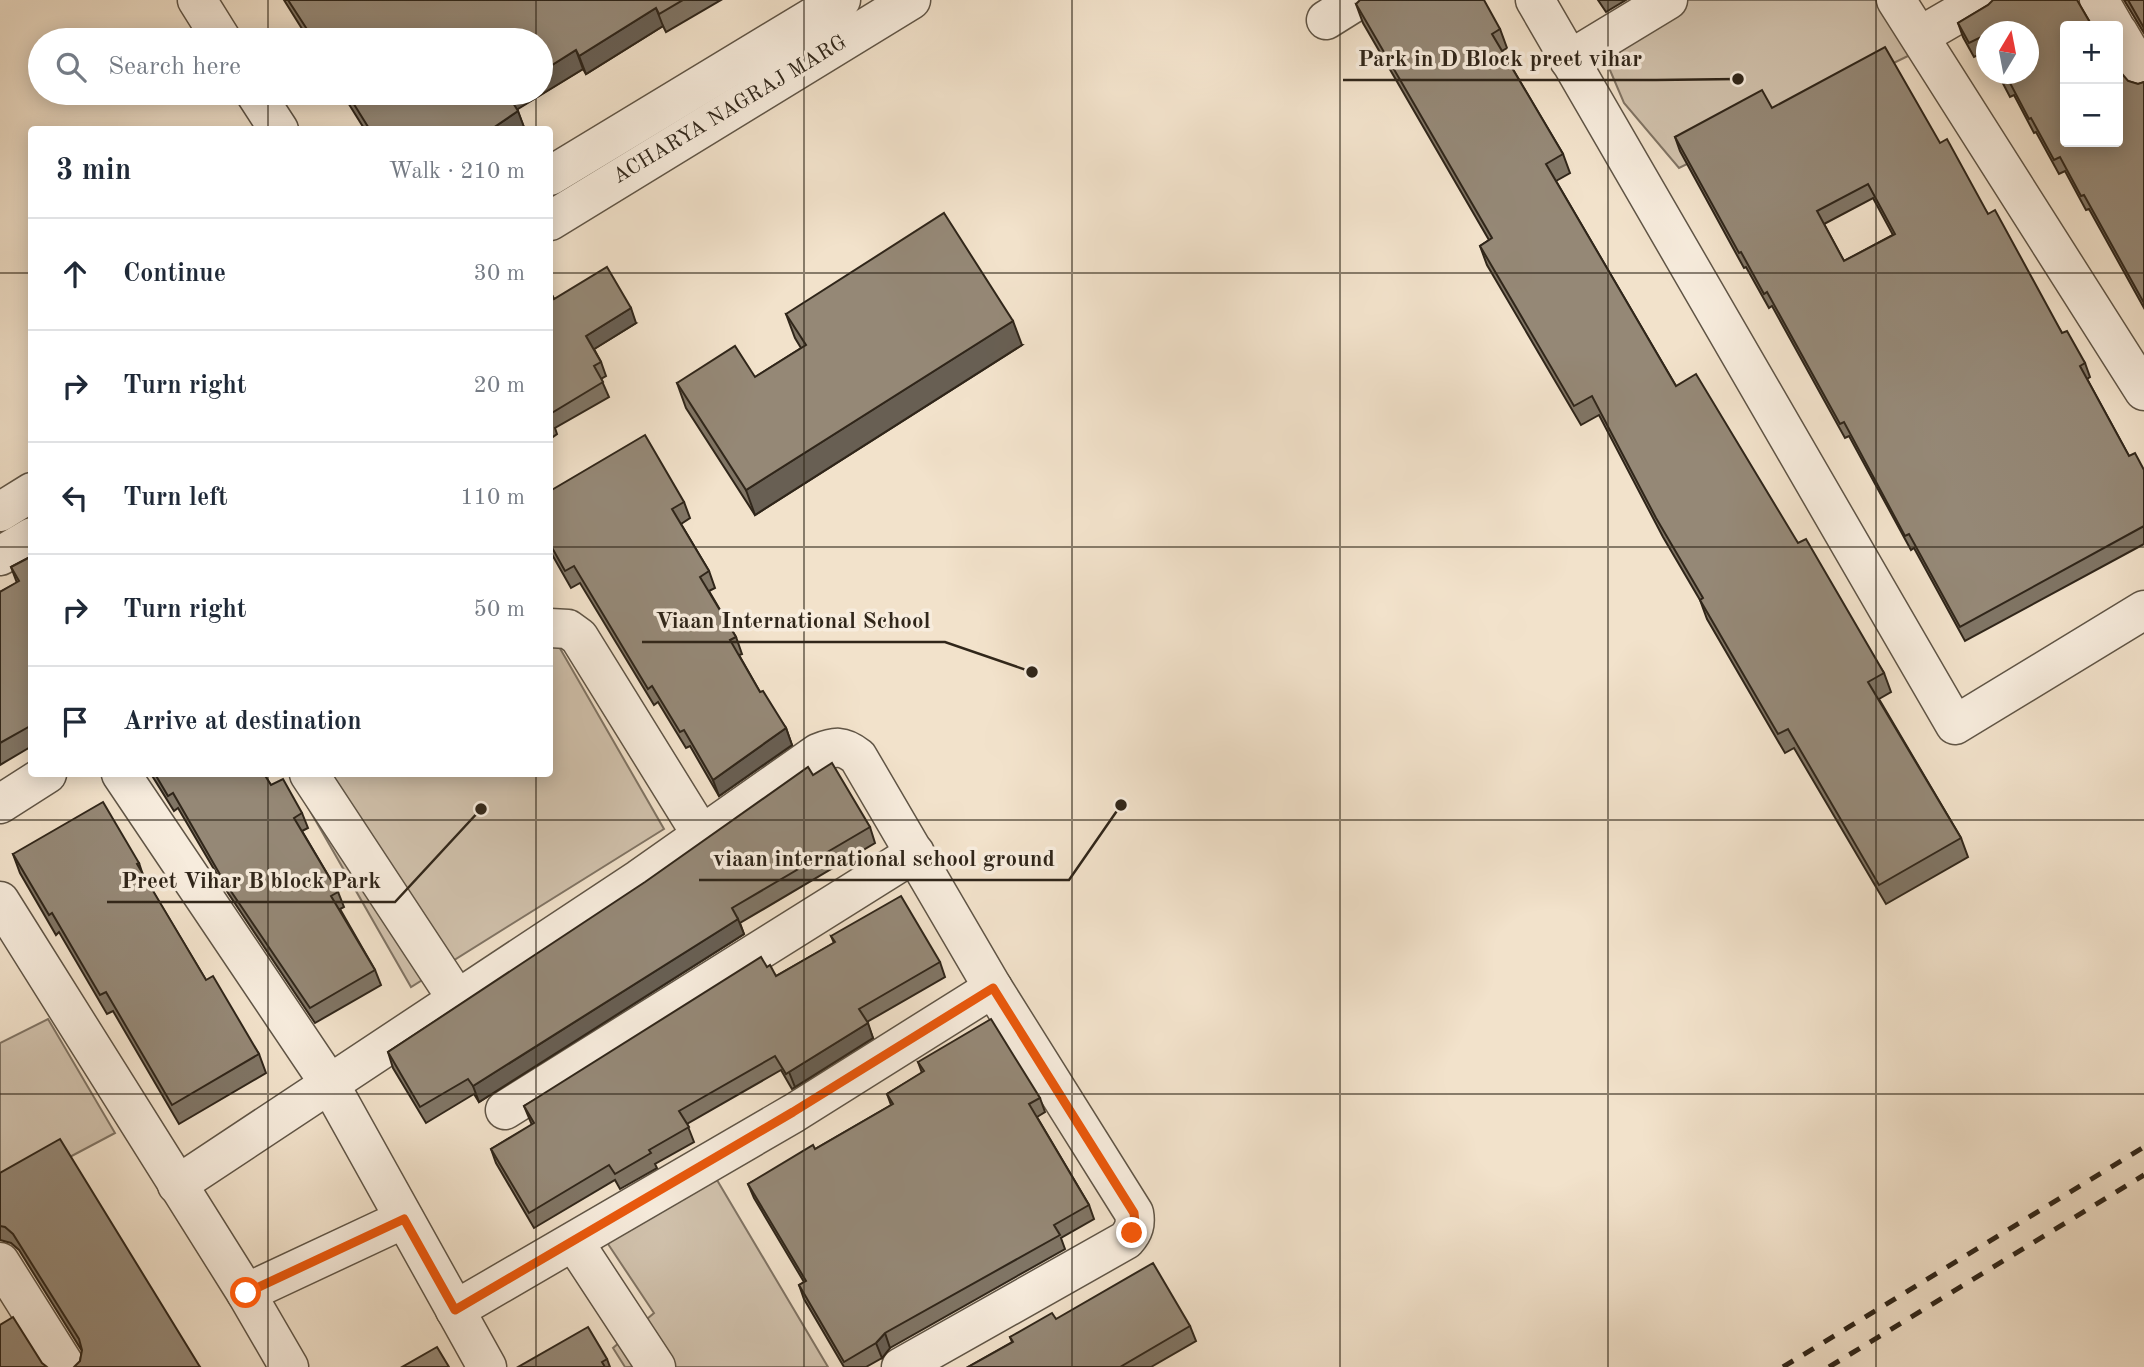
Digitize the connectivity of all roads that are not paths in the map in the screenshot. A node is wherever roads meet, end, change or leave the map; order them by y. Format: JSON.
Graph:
{"nodes":[{"id":1,"x":197,"y":0,"type":"edge"},
{"id":2,"x":841,"y":0,"type":"edge"},
{"id":3,"x":911,"y":0,"type":"edge"},
{"id":4,"x":1358,"y":0,"type":"edge"},
{"id":5,"x":1535,"y":0,"type":"edge"},
{"id":6,"x":1668,"y":0,"type":"edge"},
{"id":7,"x":1896,"y":0,"type":"edge"},
{"id":8,"x":1982,"y":0,"type":"edge"},
{"id":9,"x":2099,"y":0,"type":"edge"},
{"id":10,"x":1326,"y":20,"type":"dead end"},
{"id":11,"x":2111,"y":21,"type":"edge"},
{"id":12,"x":214,"y":28,"type":"edge"},
{"id":13,"x":1920,"y":36,"type":"junction"},
{"id":14,"x":2123,"y":40,"type":"edge"},
{"id":15,"x":1570,"y":60,"type":"junction"},
{"id":16,"x":2144,"y":76,"type":"edge"},
{"id":17,"x":263,"y":105,"type":"edge"},
{"id":18,"x":277,"y":126,"type":"edge"},
{"id":19,"x":553,"y":174,"type":"edge"},
{"id":20,"x":553,"y":218,"type":"edge"},
{"id":21,"x":2144,"y":391,"type":"edge"},
{"id":22,"x":28,"y":494,"type":"edge"},
{"id":23,"x":0,"y":512,"type":"edge"},
{"id":24,"x":28,"y":539,"type":"edge"},
{"id":25,"x":0,"y":556,"type":"edge"},
{"id":26,"x":2144,"y":610,"type":"edge"},
{"id":27,"x":553,"y":625,"type":"edge"},
{"id":28,"x":42,"y":777,"type":"edge"},
{"id":29,"x":123,"y":777,"type":"edge"},
{"id":30,"x":311,"y":777,"type":"edge"},
{"id":31,"x":0,"y":804,"type":"edge"},
{"id":32,"x":701,"y":834,"type":"junction"},
{"id":33,"x":915,"y":853,"type":"junction"},
{"id":34,"x":0,"y":901,"type":"edge"},
{"id":35,"x":993,"y":988,"type":"junction"},
{"id":36,"x":457,"y":999,"type":"junction"},
{"id":37,"x":329,"y":1083,"type":"junction"},
{"id":38,"x":505,"y":1110,"type":"dead end"},
{"id":39,"x":177,"y":1185,"type":"junction"},
{"id":40,"x":404,"y":1219,"type":"junction"},
{"id":41,"x":574,"y":1242,"type":"junction"},
{"id":42,"x":0,"y":1262,"type":"edge"},
{"id":43,"x":246,"y":1293,"type":"junction"},
{"id":44,"x":455,"y":1310,"type":"junction"},
{"id":45,"x":66,"y":1367,"type":"edge"},
{"id":46,"x":289,"y":1367,"type":"edge"},
{"id":47,"x":487,"y":1367,"type":"edge"},
{"id":48,"x":656,"y":1367,"type":"edge"},
{"id":49,"x":901,"y":1367,"type":"edge"}],
"edges":[{"from":1,"to":12,"type":"street"},
{"from":2,"to":19,"type":"street","name":"ACHARYA NAGRAJ MARG"},
{"from":3,"to":20,"type":"street","name":"ACHARYA NAGRAJ MARG"},
{"from":4,"to":10,"type":"street"},
{"from":5,"to":15,"type":"street"},
{"from":6,"to":15,"type":"street"},
{"from":7,"to":13,"type":"street"},
{"from":8,"to":13,"type":"street"},
{"from":9,"to":11,"type":"street"},
{"from":13,"to":21,"type":"street"},
{"from":14,"to":16,"type":"street"},
{"from":15,"to":26,"type":"street"},
{"from":17,"to":18,"type":"street"},
{"from":22,"to":23,"type":"street"},
{"from":24,"to":25,"type":"street"},
{"from":27,"to":32,"type":"street"},
{"from":28,"to":31,"type":"street"},
{"from":29,"to":37,"type":"street"},
{"from":30,"to":36,"type":"street"},
{"from":32,"to":33,"type":"street"},
{"from":32,"to":36,"type":"street"},
{"from":33,"to":35,"type":"street"},
{"from":33,"to":38,"type":"street"},
{"from":34,"to":39,"type":"street"},
{"from":35,"to":41,"type":"street"},
{"from":35,"to":49,"type":"street"},
{"from":36,"to":37,"type":"street"},
{"from":37,"to":39,"type":"street"},
{"from":37,"to":40,"type":"street"},
{"from":39,"to":43,"type":"street"},
{"from":40,"to":43,"type":"street"},
{"from":40,"to":44,"type":"street"},
{"from":41,"to":44,"type":"street"},
{"from":41,"to":48,"type":"street"},
{"from":42,"to":45,"type":"street"},
{"from":43,"to":46,"type":"street"},
{"from":44,"to":47,"type":"street"}]}
